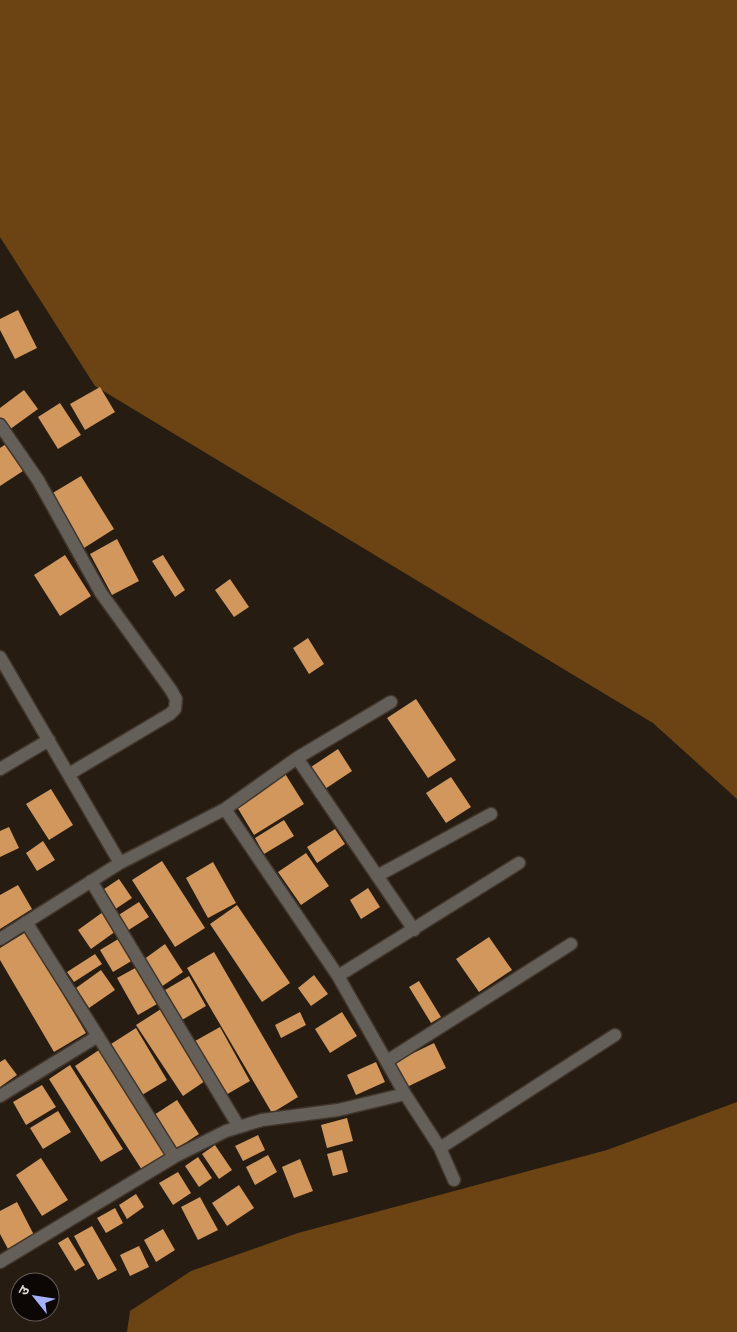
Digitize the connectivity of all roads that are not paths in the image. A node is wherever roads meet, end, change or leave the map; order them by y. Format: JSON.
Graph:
{"nodes":[{"id":1,"x":0,"y":425,"type":"edge"},
{"id":2,"x":0,"y":657,"type":"edge"},
{"id":3,"x":391,"y":702,"type":"dead end"},
{"id":4,"x":49,"y":740,"type":"junction"},
{"id":5,"x":297,"y":758,"type":"junction"},
{"id":6,"x":0,"y":770,"type":"edge"},
{"id":7,"x":69,"y":774,"type":"junction"},
{"id":8,"x":224,"y":809,"type":"junction"},
{"id":9,"x":490,"y":814,"type":"dead end"},
{"id":10,"x":120,"y":863,"type":"junction"},
{"id":11,"x":519,"y":863,"type":"dead end"},
{"id":12,"x":377,"y":876,"type":"junction"},
{"id":13,"x":91,"y":881,"type":"junction"},
{"id":14,"x":26,"y":922,"type":"junction"},
{"id":15,"x":414,"y":930,"type":"junction"},
{"id":16,"x":0,"y":939,"type":"edge"},
{"id":17,"x":571,"y":944,"type":"dead end"},
{"id":18,"x":338,"y":976,"type":"junction"},
{"id":19,"x":615,"y":1035,"type":"dead end"},
{"id":20,"x":98,"y":1036,"type":"junction"},
{"id":21,"x":387,"y":1061,"type":"junction"},
{"id":22,"x":405,"y":1094,"type":"junction"},
{"id":23,"x":0,"y":1096,"type":"edge"},
{"id":24,"x":238,"y":1127,"type":"junction"},
{"id":25,"x":440,"y":1148,"type":"junction"},
{"id":26,"x":174,"y":1157,"type":"junction"},
{"id":27,"x":454,"y":1180,"type":"dead end"},
{"id":28,"x":0,"y":1262,"type":"edge"}],
"edges":[{"from":1,"to":7,"type":"street"},
{"from":2,"to":4,"type":"street"},
{"from":3,"to":5,"type":"street"},
{"from":4,"to":6,"type":"street"},
{"from":4,"to":7,"type":"street"},
{"from":5,"to":8,"type":"street"},
{"from":5,"to":12,"type":"street"},
{"from":7,"to":10,"type":"street"},
{"from":8,"to":10,"type":"street"},
{"from":8,"to":18,"type":"street"},
{"from":9,"to":12,"type":"street"},
{"from":10,"to":13,"type":"street"},
{"from":11,"to":15,"type":"street"},
{"from":12,"to":15,"type":"street"},
{"from":13,"to":14,"type":"street"},
{"from":13,"to":24,"type":"street"},
{"from":14,"to":16,"type":"street"},
{"from":14,"to":20,"type":"street"},
{"from":15,"to":18,"type":"street"},
{"from":17,"to":21,"type":"street"},
{"from":18,"to":21,"type":"street"},
{"from":19,"to":25,"type":"street"},
{"from":20,"to":23,"type":"street"},
{"from":20,"to":26,"type":"street"},
{"from":21,"to":22,"type":"street"},
{"from":22,"to":24,"type":"street"},
{"from":22,"to":25,"type":"street"},
{"from":24,"to":26,"type":"street"},
{"from":25,"to":27,"type":"street"},
{"from":26,"to":28,"type":"street"}]}
